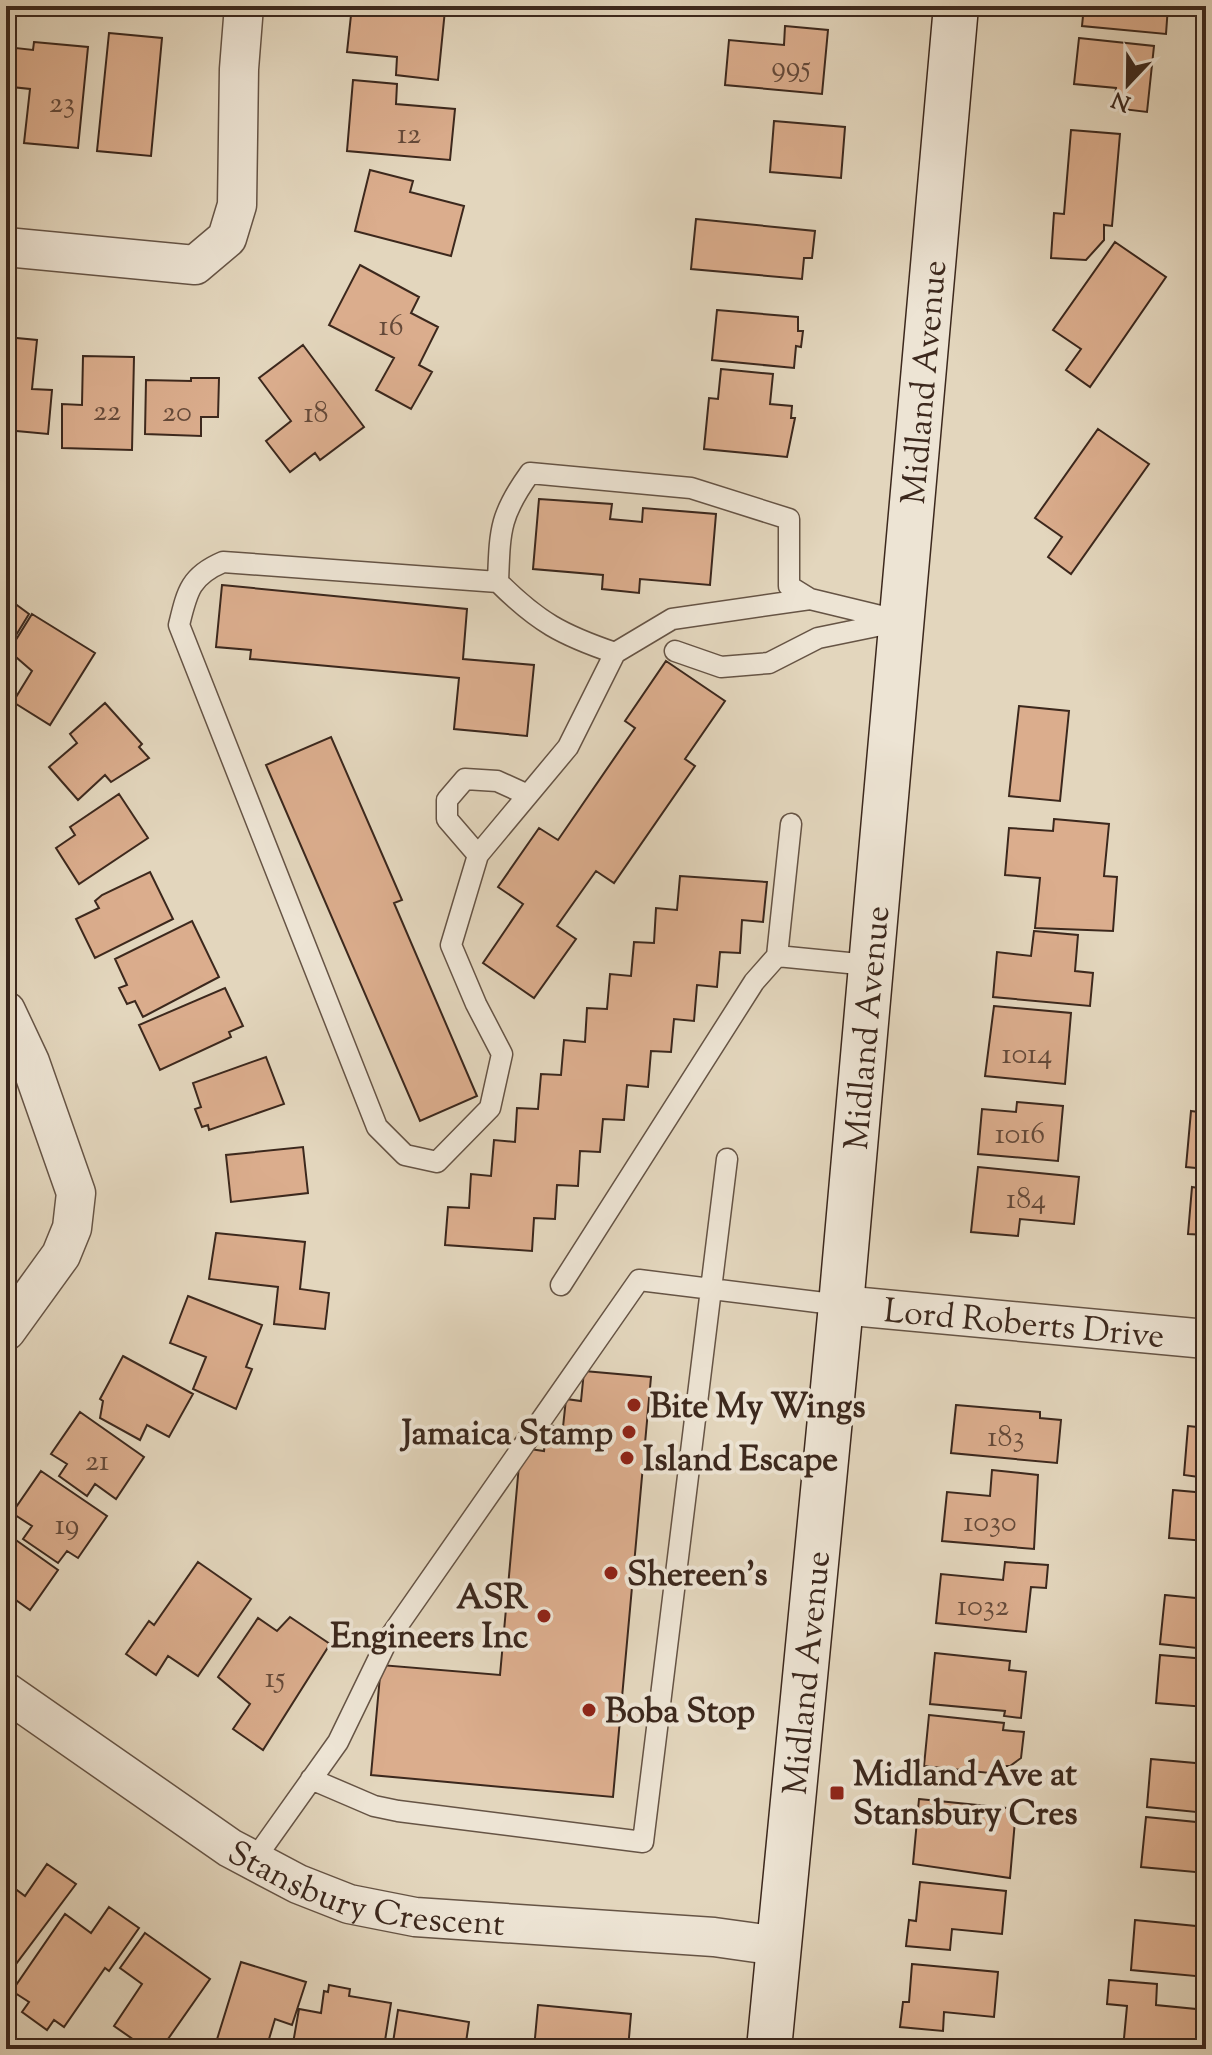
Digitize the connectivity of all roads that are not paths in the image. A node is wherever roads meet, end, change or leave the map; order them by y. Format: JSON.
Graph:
{"nodes":[{"id":1,"x":244,"y":6,"type":"edge"},
{"id":2,"x":956,"y":6,"type":"edge"},
{"id":3,"x":6,"y":247,"type":"edge"},
{"id":4,"x":498,"y":582,"type":"junction"},
{"id":5,"x":810,"y":599,"type":"junction"},
{"id":6,"x":901,"y":621,"type":"junction"},
{"id":7,"x":675,"y":651,"type":"dead end"},
{"id":8,"x":615,"y":653,"type":"junction"},
{"id":9,"x":528,"y":795,"type":"junction"},
{"id":10,"x":791,"y":824,"type":"dead end"},
{"id":11,"x":478,"y":855,"type":"junction"},
{"id":12,"x":777,"y":956,"type":"junction"},
{"id":13,"x":869,"y":965,"type":"junction"},
{"id":14,"x":6,"y":1011,"type":"edge"},
{"id":15,"x":727,"y":1159,"type":"dead end"},
{"id":16,"x":561,"y":1285,"type":"dead end"},
{"id":17,"x":708,"y":1289,"type":"junction"},
{"id":18,"x":841,"y":1305,"type":"junction"},
{"id":19,"x":6,"y":1331,"type":"edge"},
{"id":20,"x":1206,"y":1339,"type":"edge"},
{"id":21,"x":6,"y":1692,"type":"edge"},
{"id":22,"x":311,"y":1779,"type":"junction"},
{"id":23,"x":254,"y":1860,"type":"junction"},
{"id":24,"x":778,"y":1946,"type":"junction"},
{"id":25,"x":769,"y":2049,"type":"edge"}],
"edges":[{"from":1,"to":3,"type":"street"},
{"from":2,"to":6,"type":"main road","name":"Midland Avenue"},
{"from":4,"to":5,"type":"lane"},
{"from":4,"to":8,"type":"lane"},
{"from":4,"to":11,"type":"lane"},
{"from":5,"to":6,"type":"lane"},
{"from":5,"to":8,"type":"lane"},
{"from":6,"to":7,"type":"lane"},
{"from":6,"to":13,"type":"main road","name":"Midland Avenue"},
{"from":8,"to":9,"type":"lane"},
{"from":9,"to":11,"type":"lane"},
{"from":9,"to":11,"type":"lane"},
{"from":10,"to":12,"type":"lane"},
{"from":12,"to":13,"type":"lane"},
{"from":12,"to":16,"type":"lane"},
{"from":13,"to":18,"type":"main road","name":"Midland Avenue"},
{"from":14,"to":19,"type":"street"},
{"from":15,"to":17,"type":"lane"},
{"from":17,"to":18,"type":"lane"},
{"from":17,"to":22,"type":"lane"},
{"from":17,"to":22,"type":"lane"},
{"from":18,"to":20,"type":"street","name":"Lord Roberts Drive"},
{"from":18,"to":24,"type":"main road","name":"Midland Avenue"},
{"from":21,"to":23,"type":"street","name":"Stansbury Crescent"},
{"from":22,"to":23,"type":"lane"},
{"from":23,"to":24,"type":"street","name":"Stansbury Crescent"},
{"from":24,"to":25,"type":"main road","name":"Midland Avenue"}]}
